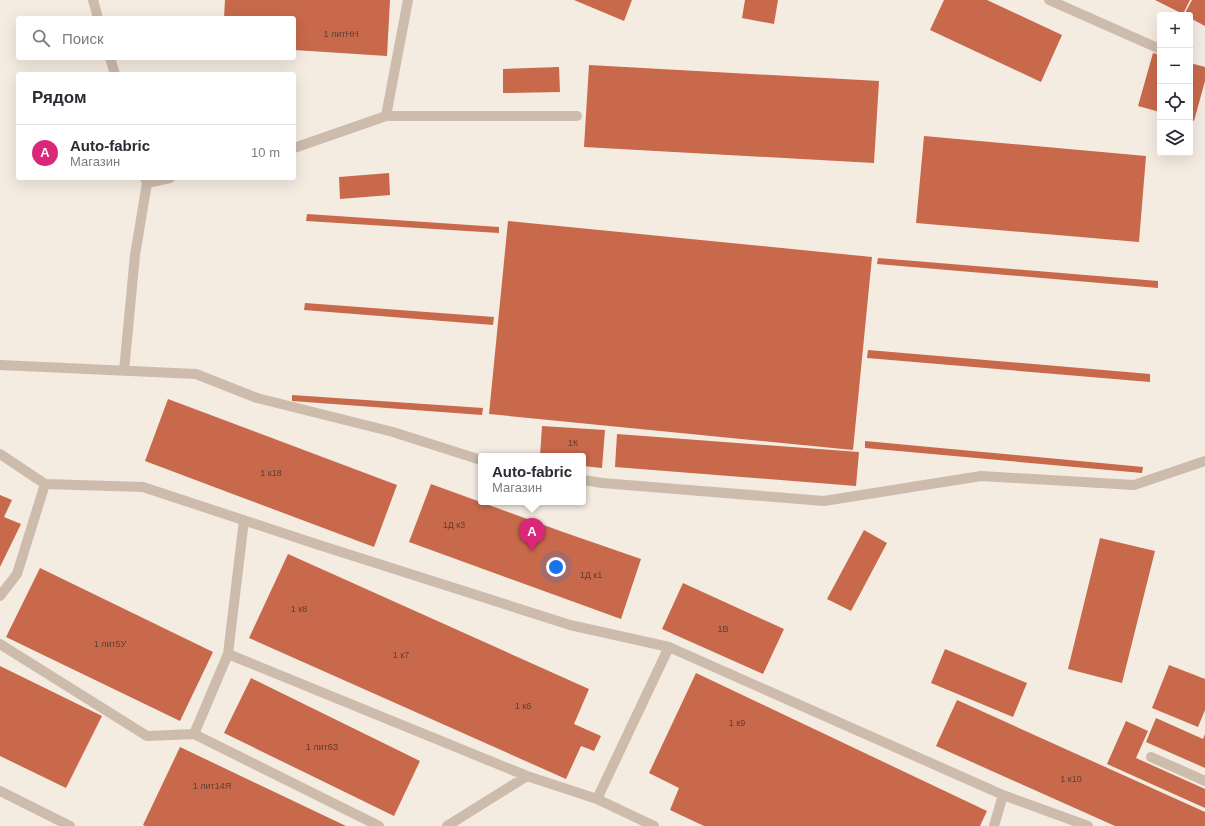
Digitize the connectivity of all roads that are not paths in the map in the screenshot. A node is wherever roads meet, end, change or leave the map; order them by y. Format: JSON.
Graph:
{"nodes":[{"id":1,"x":93,"y":0,"type":"edge"},
{"id":2,"x":408,"y":0,"type":"edge"},
{"id":3,"x":1049,"y":0,"type":"edge"},
{"id":4,"x":97,"y":16,"type":"edge"},
{"id":5,"x":1158,"y":48,"type":"edge"},
{"id":6,"x":111,"y":60,"type":"edge"},
{"id":7,"x":114,"y":72,"type":"edge"},
{"id":8,"x":386,"y":116,"type":"junction"},
{"id":9,"x":577,"y":116,"type":"dead end"},
{"id":10,"x":296,"y":147,"type":"edge"},
{"id":11,"x":146,"y":181,"type":"edge"},
{"id":12,"x":0,"y":365,"type":"edge"},
{"id":13,"x":124,"y":370,"type":"junction"},
{"id":14,"x":0,"y":454,"type":"edge"},
{"id":15,"x":478,"y":459,"type":"edge"},
{"id":16,"x":1205,"y":461,"type":"edge"},
{"id":17,"x":586,"y":480,"type":"edge"},
{"id":18,"x":45,"y":484,"type":"junction"},
{"id":19,"x":244,"y":520,"type":"junction"},
{"id":20,"x":0,"y":596,"type":"edge"},
{"id":21,"x":0,"y":644,"type":"edge"},
{"id":22,"x":669,"y":646,"type":"junction"},
{"id":23,"x":228,"y":654,"type":"junction"},
{"id":24,"x":194,"y":734,"type":"junction"},
{"id":25,"x":1151,"y":757,"type":"dead end"},
{"id":26,"x":527,"y":776,"type":"junction"},
{"id":27,"x":1205,"y":781,"type":"edge"},
{"id":28,"x":0,"y":791,"type":"edge"},
{"id":29,"x":1003,"y":795,"type":"junction"},
{"id":30,"x":597,"y":799,"type":"junction"},
{"id":31,"x":70,"y":826,"type":"edge"},
{"id":32,"x":379,"y":826,"type":"edge"},
{"id":33,"x":446,"y":826,"type":"edge"},
{"id":34,"x":654,"y":826,"type":"edge"},
{"id":35,"x":994,"y":826,"type":"edge"},
{"id":36,"x":1088,"y":826,"type":"edge"}],
"edges":[{"from":1,"to":4,"type":"lane"},
{"from":2,"to":8,"type":"lane"},
{"from":3,"to":5,"type":"lane"},
{"from":6,"to":7,"type":"lane"},
{"from":8,"to":9,"type":"lane"},
{"from":8,"to":10,"type":"lane"},
{"from":11,"to":13,"type":"lane"},
{"from":12,"to":13,"type":"lane"},
{"from":13,"to":15,"type":"lane"},
{"from":14,"to":18,"type":"lane"},
{"from":16,"to":17,"type":"lane"},
{"from":18,"to":19,"type":"lane"},
{"from":18,"to":20,"type":"lane"},
{"from":19,"to":22,"type":"lane"},
{"from":19,"to":23,"type":"lane"},
{"from":21,"to":24,"type":"lane"},
{"from":22,"to":29,"type":"lane"},
{"from":22,"to":30,"type":"lane"},
{"from":23,"to":24,"type":"lane"},
{"from":23,"to":26,"type":"lane"},
{"from":24,"to":32,"type":"lane"},
{"from":25,"to":27,"type":"lane"},
{"from":26,"to":30,"type":"lane"},
{"from":26,"to":33,"type":"lane"},
{"from":28,"to":31,"type":"lane"},
{"from":29,"to":35,"type":"lane"},
{"from":29,"to":36,"type":"lane"},
{"from":30,"to":34,"type":"lane"}]}
